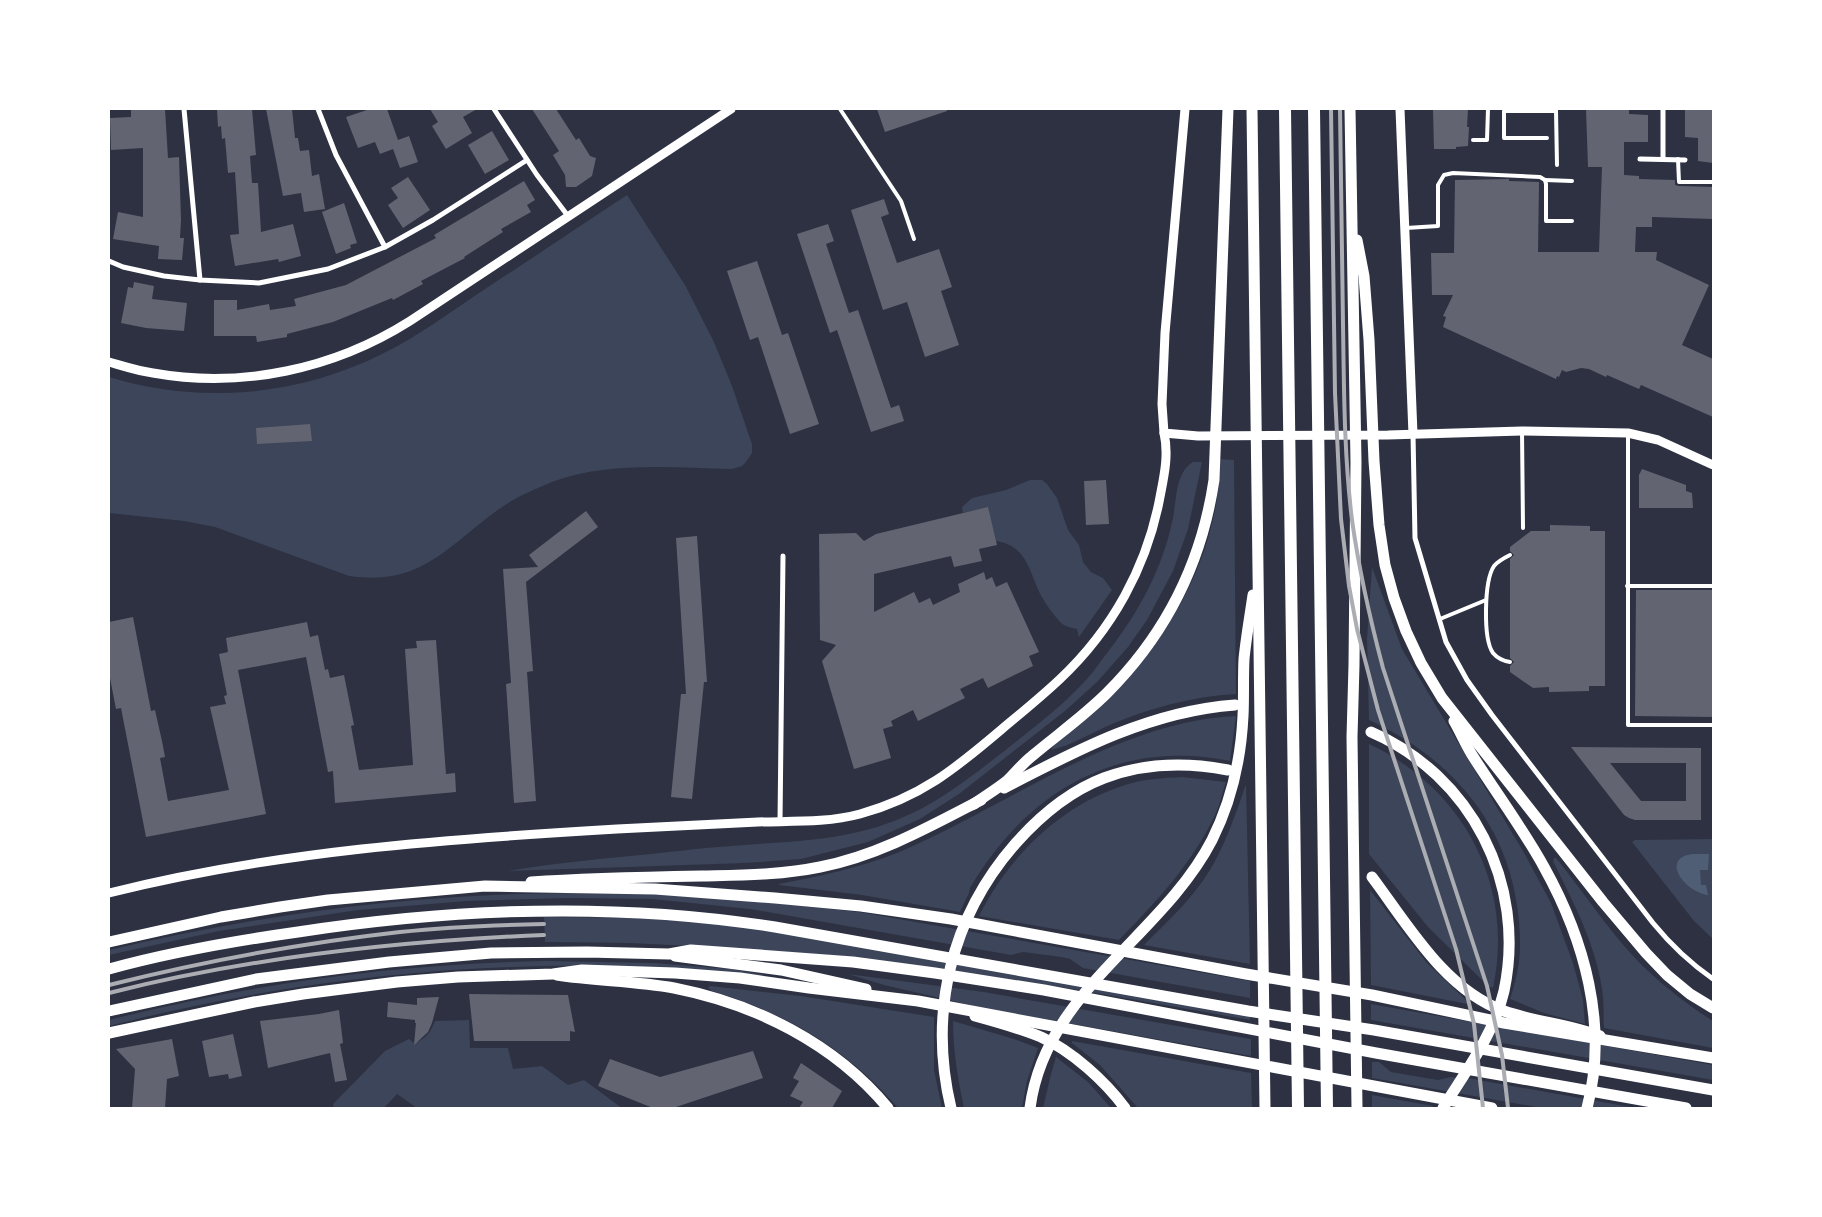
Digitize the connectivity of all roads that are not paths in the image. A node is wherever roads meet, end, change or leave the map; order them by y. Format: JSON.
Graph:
{"nodes":[{"id":1,"x":184,"y":109,"type":"edge"},
{"id":2,"x":318,"y":109,"type":"edge"},
{"id":3,"x":494,"y":109,"type":"edge"},
{"id":4,"x":731,"y":109,"type":"edge"},
{"id":5,"x":840,"y":109,"type":"edge"},
{"id":6,"x":1186,"y":109,"type":"edge"},
{"id":7,"x":1228,"y":109,"type":"edge"},
{"id":8,"x":1252,"y":109,"type":"edge"},
{"id":9,"x":1285,"y":109,"type":"edge"},
{"id":10,"x":1314,"y":109,"type":"edge"},
{"id":11,"x":1350,"y":109,"type":"edge"},
{"id":12,"x":1400,"y":109,"type":"edge"},
{"id":13,"x":1488,"y":109,"type":"edge"},
{"id":14,"x":1663,"y":109,"type":"edge"},
{"id":15,"x":1556,"y":110,"type":"edge"},
{"id":16,"x":1547,"y":138,"type":"dead end"},
{"id":17,"x":1473,"y":140,"type":"dead end"},
{"id":18,"x":1640,"y":159,"type":"dead end"},
{"id":19,"x":1663,"y":159,"type":"junction"},
{"id":20,"x":1678,"y":159,"type":"junction"},
{"id":21,"x":527,"y":160,"type":"junction"},
{"id":22,"x":1686,"y":160,"type":"dead end"},
{"id":23,"x":1557,"y":165,"type":"dead end"},
{"id":24,"x":1545,"y":180,"type":"junction"},
{"id":25,"x":1572,"y":181,"type":"dead end"},
{"id":26,"x":1713,"y":182,"type":"edge"},
{"id":27,"x":1351,"y":211,"type":"junction"},
{"id":28,"x":568,"y":216,"type":"junction"},
{"id":29,"x":1572,"y":221,"type":"dead end"},
{"id":30,"x":1404,"y":228,"type":"junction"},
{"id":31,"x":914,"y":239,"type":"dead end"},
{"id":32,"x":385,"y":247,"type":"junction"},
{"id":33,"x":109,"y":261,"type":"edge"},
{"id":34,"x":200,"y":280,"type":"junction"},
{"id":35,"x":109,"y":362,"type":"edge"},
{"id":36,"x":1522,"y":432,"type":"junction"},
{"id":37,"x":1164,"y":434,"type":"junction"},
{"id":38,"x":1412,"y":434,"type":"junction"},
{"id":39,"x":1628,"y":434,"type":"junction"},
{"id":40,"x":1713,"y":465,"type":"edge"},
{"id":41,"x":1523,"y":528,"type":"dead end"},
{"id":42,"x":784,"y":556,"type":"dead end"},
{"id":43,"x":1258,"y":556,"type":"junction"},
{"id":44,"x":1510,"y":556,"type":"dead end"},
{"id":45,"x":1627,"y":586,"type":"junction"},
{"id":46,"x":1713,"y":586,"type":"edge"},
{"id":47,"x":1486,"y":600,"type":"junction"},
{"id":48,"x":1440,"y":619,"type":"junction"},
{"id":49,"x":1510,"y":662,"type":"dead end"},
{"id":50,"x":1442,"y":698,"type":"junction"},
{"id":51,"x":1235,"y":705,"type":"dead end"},
{"id":52,"x":1713,"y":725,"type":"edge"},
{"id":53,"x":1371,"y":732,"type":"dead end"},
{"id":54,"x":1228,"y":770,"type":"dead end"},
{"id":55,"x":974,"y":804,"type":"junction"},
{"id":56,"x":780,"y":822,"type":"junction"},
{"id":57,"x":1372,"y":877,"type":"dead end"},
{"id":58,"x":485,"y":886,"type":"junction"},
{"id":59,"x":109,"y":893,"type":"edge"},
{"id":60,"x":109,"y":942,"type":"edge"},
{"id":61,"x":669,"y":954,"type":"junction"},
{"id":62,"x":109,"y":969,"type":"edge"},
{"id":63,"x":553,"y":974,"type":"junction"},
{"id":64,"x":1713,"y":979,"type":"edge"},
{"id":65,"x":918,"y":1001,"type":"junction"},
{"id":66,"x":936,"y":1005,"type":"junction"},
{"id":67,"x":1713,"y":1008,"type":"edge"},
{"id":68,"x":109,"y":1011,"type":"edge"},
{"id":69,"x":109,"y":1033,"type":"edge"},
{"id":70,"x":1616,"y":1042,"type":"junction"},
{"id":71,"x":1713,"y":1058,"type":"edge"},
{"id":72,"x":871,"y":1090,"type":"junction"},
{"id":73,"x":1713,"y":1090,"type":"edge"},
{"id":74,"x":1356,"y":1103,"type":"edge"},
{"id":75,"x":882,"y":1108,"type":"edge"},
{"id":76,"x":888,"y":1108,"type":"edge"},
{"id":77,"x":951,"y":1108,"type":"edge"},
{"id":78,"x":1030,"y":1108,"type":"edge"},
{"id":79,"x":1125,"y":1108,"type":"edge"},
{"id":80,"x":1265,"y":1108,"type":"edge"},
{"id":81,"x":1298,"y":1108,"type":"edge"},
{"id":82,"x":1327,"y":1108,"type":"edge"},
{"id":83,"x":1443,"y":1108,"type":"edge"},
{"id":84,"x":1492,"y":1108,"type":"edge"},
{"id":85,"x":1587,"y":1108,"type":"edge"},
{"id":86,"x":1686,"y":1108,"type":"edge"}],
"edges":[{"from":1,"to":34,"type":"street"},
{"from":2,"to":32,"type":"street"},
{"from":3,"to":21,"type":"street"},
{"from":4,"to":28,"type":"street"},
{"from":5,"to":31,"type":"lane"},
{"from":6,"to":37,"type":"street"},
{"from":7,"to":55,"type":"main road"},
{"from":8,"to":43,"type":"main road"},
{"from":9,"to":81,"type":"highway"},
{"from":10,"to":82,"type":"highway"},
{"from":11,"to":27,"type":"main road"},
{"from":12,"to":30,"type":"street"},
{"from":13,"to":17,"type":"lane"},
{"from":14,"to":19,"type":"street"},
{"from":15,"to":16,"type":"lane"},
{"from":15,"to":23,"type":"lane"},
{"from":18,"to":19,"type":"street"},
{"from":19,"to":20,"type":"street"},
{"from":20,"to":22,"type":"street"},
{"from":20,"to":26,"type":"lane"},
{"from":21,"to":28,"type":"street"},
{"from":21,"to":32,"type":"street"},
{"from":24,"to":25,"type":"lane"},
{"from":24,"to":29,"type":"lane"},
{"from":24,"to":30,"type":"lane"},
{"from":27,"to":50,"type":"main road"},
{"from":27,"to":74,"type":"main road"},
{"from":28,"to":35,"type":"street"},
{"from":30,"to":38,"type":"street"},
{"from":32,"to":34,"type":"street"},
{"from":33,"to":34,"type":"street"},
{"from":36,"to":38,"type":"street"},
{"from":36,"to":39,"type":"street"},
{"from":36,"to":41,"type":"lane"},
{"from":37,"to":38,"type":"street"},
{"from":37,"to":56,"type":"street"},
{"from":38,"to":48,"type":"street"},
{"from":39,"to":40,"type":"street"},
{"from":39,"to":45,"type":"lane"},
{"from":42,"to":56,"type":"street"},
{"from":43,"to":78,"type":"main road"},
{"from":43,"to":80,"type":"main road"},
{"from":44,"to":47,"type":"lane"},
{"from":45,"to":46,"type":"lane"},
{"from":45,"to":52,"type":"lane"},
{"from":47,"to":48,"type":"lane"},
{"from":47,"to":49,"type":"lane"},
{"from":48,"to":64,"type":"street"},
{"from":50,"to":67,"type":"main road"},
{"from":50,"to":85,"type":"main road"},
{"from":51,"to":55,"type":"main road"},
{"from":53,"to":83,"type":"main road"},
{"from":54,"to":77,"type":"main road"},
{"from":55,"to":58,"type":"main road"},
{"from":56,"to":59,"type":"street"},
{"from":57,"to":70,"type":"main road"},
{"from":58,"to":60,"type":"main road"},
{"from":58,"to":70,"type":"main road"},
{"from":61,"to":65,"type":"main road"},
{"from":61,"to":68,"type":"main road"},
{"from":61,"to":86,"type":"main road"},
{"from":62,"to":73,"type":"main road"},
{"from":63,"to":65,"type":"main road"},
{"from":63,"to":69,"type":"main road"},
{"from":63,"to":72,"type":"main road"},
{"from":65,"to":66,"type":"main road"},
{"from":66,"to":79,"type":"main road"},
{"from":66,"to":84,"type":"main road"},
{"from":70,"to":71,"type":"main road"},
{"from":72,"to":75,"type":"main road"},
{"from":72,"to":76,"type":"main road"}]}
